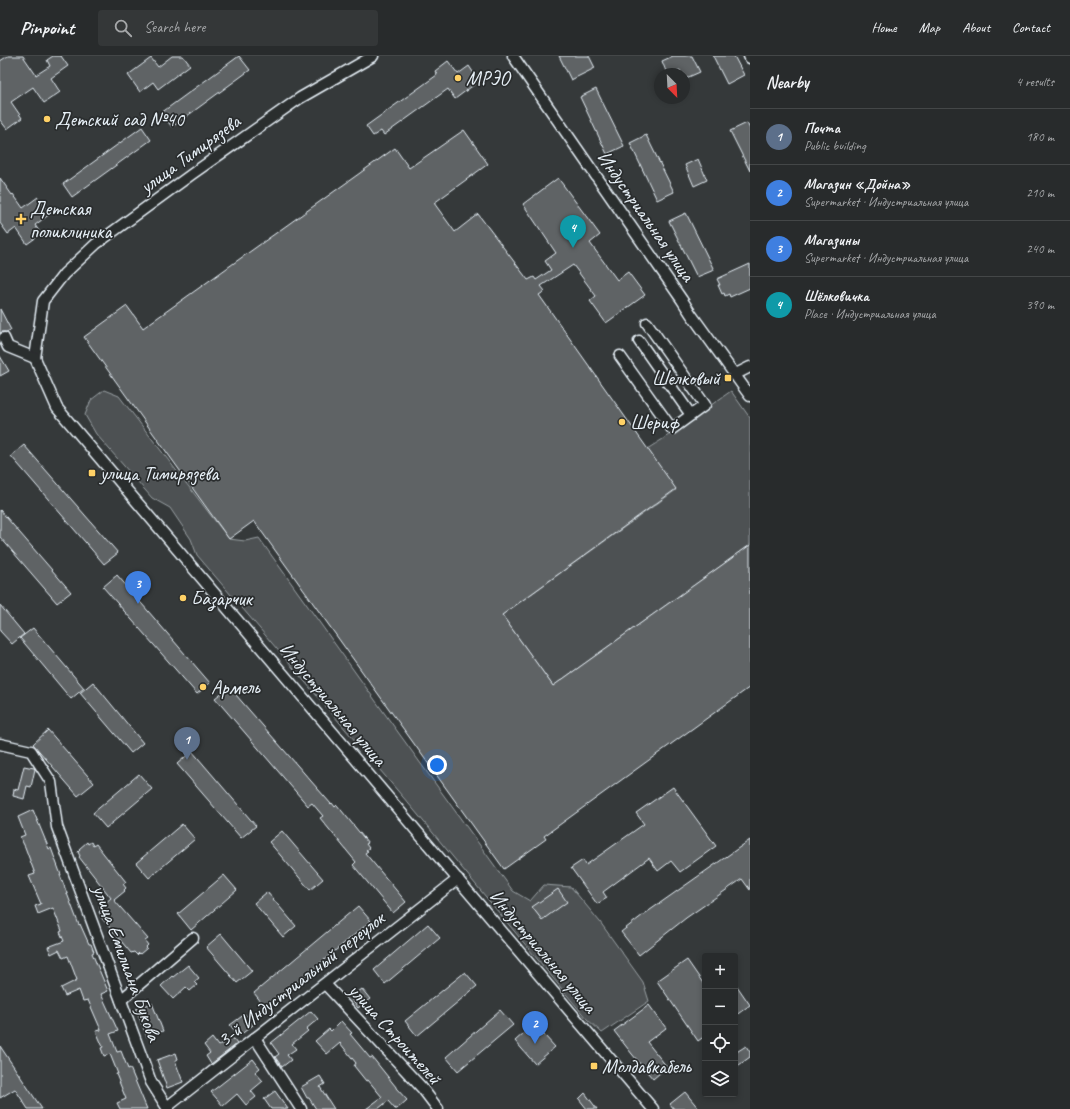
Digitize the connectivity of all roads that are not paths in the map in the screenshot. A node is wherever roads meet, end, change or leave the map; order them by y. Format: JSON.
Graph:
{"nodes":[{"id":1,"x":373,"y":56,"type":"edge"},
{"id":2,"x":513,"y":56,"type":"edge"},
{"id":3,"x":647,"y":322,"type":"dead end"},
{"id":4,"x":4,"y":338,"type":"dead end"},
{"id":5,"x":639,"y":341,"type":"dead end"},
{"id":6,"x":620,"y":356,"type":"dead end"},
{"id":7,"x":35,"y":358,"type":"junction"},
{"id":8,"x":750,"y":367,"type":"edge"},
{"id":9,"x":734,"y":375,"type":"junction"},
{"id":10,"x":750,"y":396,"type":"edge"},
{"id":11,"x":691,"y":415,"type":"junction"},
{"id":12,"x":0,"y":744,"type":"edge"},
{"id":13,"x":458,"y":879,"type":"junction"},
{"id":14,"x":193,"y":938,"type":"dead end"},
{"id":15,"x":325,"y":984,"type":"junction"},
{"id":16,"x":121,"y":1000,"type":"junction"},
{"id":17,"x":255,"y":1038,"type":"junction"},
{"id":18,"x":168,"y":1108,"type":"edge"},
{"id":19,"x":301,"y":1109,"type":"edge"},
{"id":20,"x":438,"y":1109,"type":"edge"},
{"id":21,"x":653,"y":1109,"type":"edge"}],
"edges":[{"from":1,"to":7,"type":"street","name":"улица Тимирязева"},
{"from":2,"to":9,"type":"street","name":"Индустриальная улица"},
{"from":3,"to":11,"type":"street"},
{"from":4,"to":7,"type":"street"},
{"from":5,"to":11,"type":"street"},
{"from":6,"to":11,"type":"street"},
{"from":7,"to":13,"type":"street","name":"Индустриальная улица"},
{"from":8,"to":9,"type":"street"},
{"from":9,"to":10,"type":"street","name":"Индустриальная улица"},
{"from":12,"to":16,"type":"street","name":"улица Емилиана Букова"},
{"from":13,"to":15,"type":"street","name":"3-й Индустриальный переулок"},
{"from":13,"to":21,"type":"street","name":"Индустриальная улица"},
{"from":14,"to":16,"type":"street"},
{"from":15,"to":17,"type":"street","name":"3-й Индустриальный переулок"},
{"from":15,"to":20,"type":"street","name":"улица Строителей"},
{"from":16,"to":18,"type":"street","name":"улица Емилиана Букова"},
{"from":17,"to":18,"type":"street","name":"3-й Индустриальный переулок"},
{"from":17,"to":19,"type":"street"}]}
